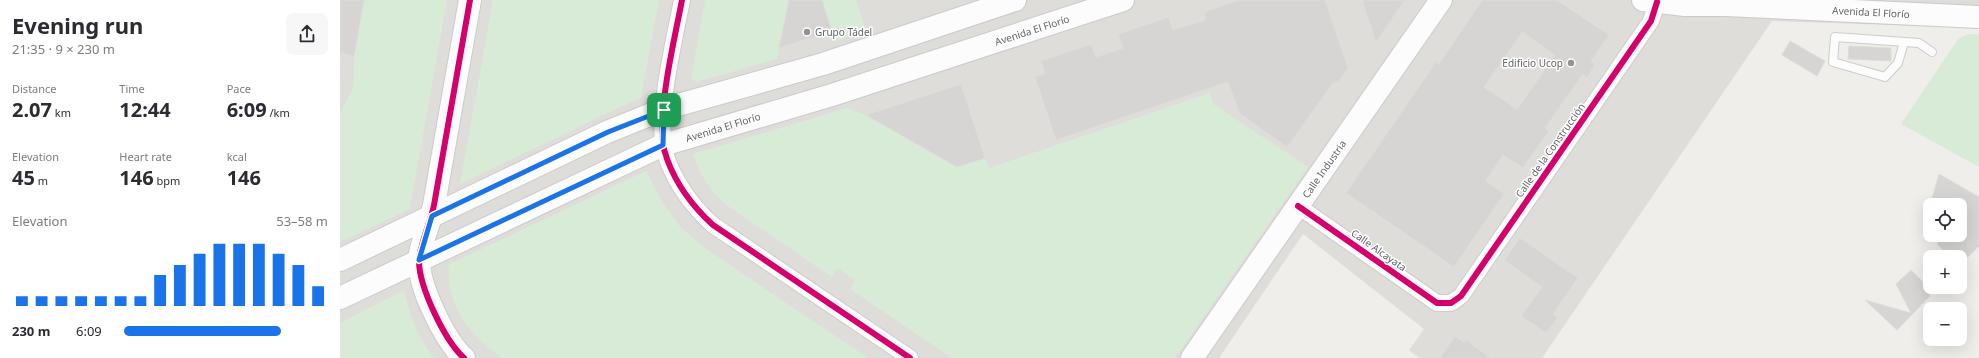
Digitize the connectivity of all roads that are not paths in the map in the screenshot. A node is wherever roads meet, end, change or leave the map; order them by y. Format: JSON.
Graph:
{"nodes":[{"id":1,"x":470,"y":0,"type":"edge"},
{"id":2,"x":682,"y":0,"type":"edge"},
{"id":3,"x":1015,"y":0,"type":"edge"},
{"id":4,"x":1123,"y":0,"type":"edge"},
{"id":5,"x":1441,"y":0,"type":"edge"},
{"id":6,"x":1652,"y":1,"type":"edge"},
{"id":7,"x":1975,"y":11,"type":"edge"},
{"id":8,"x":1904,"y":42,"type":"junction"},
{"id":9,"x":1932,"y":52,"type":"dead end"},
{"id":10,"x":664,"y":110,"type":"junction"},
{"id":11,"x":663,"y":145,"type":"junction"},
{"id":12,"x":1298,"y":206,"type":"junction"},
{"id":13,"x":432,"y":216,"type":"junction"},
{"id":14,"x":340,"y":260,"type":"edge"},
{"id":15,"x":419,"y":260,"type":"junction"},
{"id":16,"x":340,"y":298,"type":"edge"},
{"id":17,"x":1451,"y":303,"type":"joint"},
{"id":18,"x":464,"y":358,"type":"edge"},
{"id":19,"x":910,"y":358,"type":"edge"},
{"id":20,"x":1192,"y":358,"type":"edge"}],
"edges":[{"from":1,"to":13,"type":"main road"},
{"from":2,"to":10,"type":"street"},
{"from":3,"to":10,"type":"main road"},
{"from":4,"to":11,"type":"main road","name":"Avenida El Florío"},
{"from":5,"to":12,"type":"main road","name":"Calle Industria"},
{"from":6,"to":7,"type":"main road","name":"Avenida El Florío"},
{"from":6,"to":17,"type":"street","name":"Calle de la Construcción"},
{"from":8,"to":8,"type":"lane"},
{"from":8,"to":9,"type":"lane"},
{"from":10,"to":11,"type":"street"},
{"from":10,"to":13,"type":"main road"},
{"from":11,"to":15,"type":"main road","name":"Avenida El Florío"},
{"from":11,"to":19,"type":"street"},
{"from":12,"to":17,"type":"street","name":"Calle Alcayata"},
{"from":12,"to":20,"type":"main road","name":"Calle Industria"},
{"from":13,"to":14,"type":"main road"},
{"from":13,"to":15,"type":"main road"},
{"from":15,"to":16,"type":"main road","name":"Avenida El Florío"},
{"from":15,"to":18,"type":"main road"}]}
